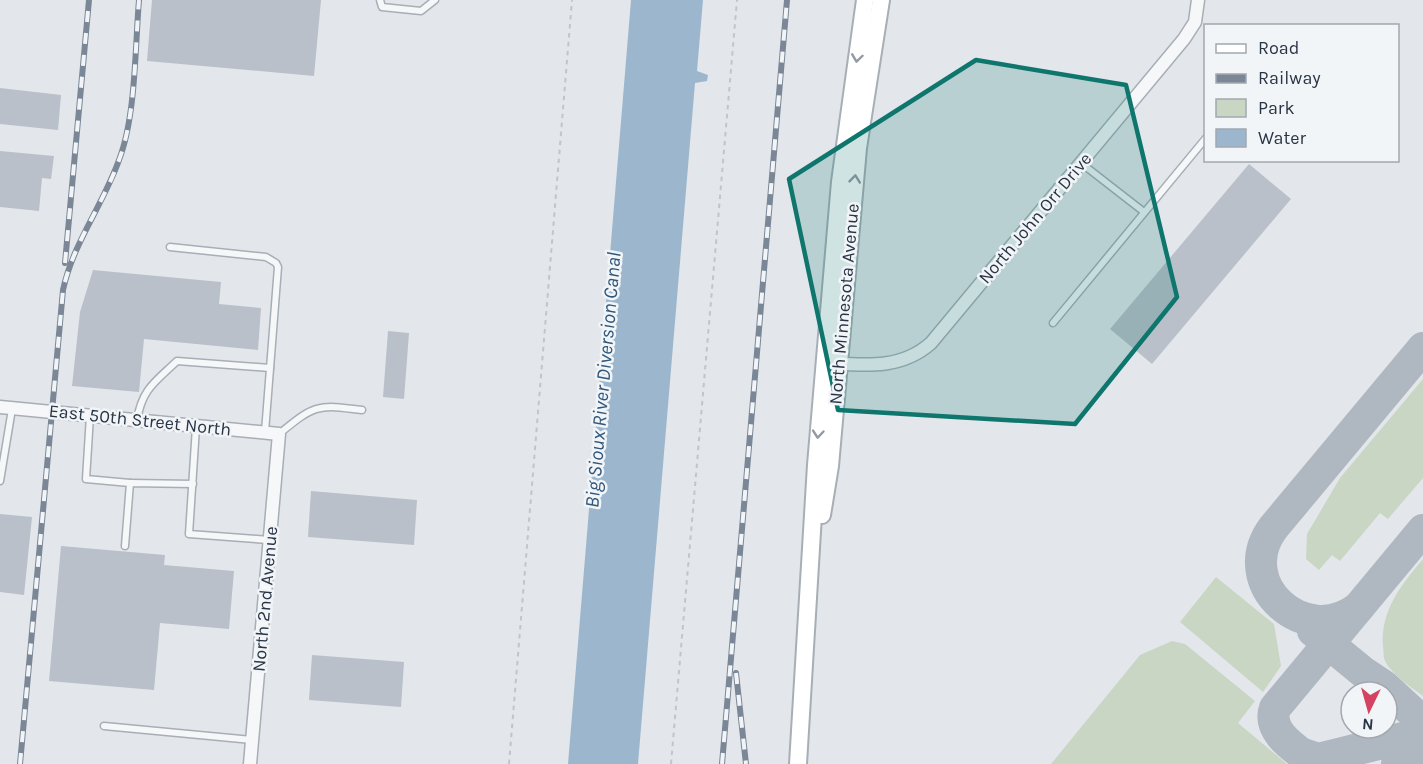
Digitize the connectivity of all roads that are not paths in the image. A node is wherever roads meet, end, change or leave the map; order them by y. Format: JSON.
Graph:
{"nodes":[{"id":1,"x":380,"y":0,"type":"edge"},
{"id":2,"x":435,"y":0,"type":"edge"},
{"id":3,"x":865,"y":0,"type":"edge"},
{"id":4,"x":881,"y":0,"type":"edge"},
{"id":5,"x":1198,"y":0,"type":"edge"},
{"id":6,"x":1204,"y":140,"type":"edge"},
{"id":7,"x":1081,"y":163,"type":"junction"},
{"id":8,"x":1144,"y":212,"type":"junction"},
{"id":9,"x":170,"y":248,"type":"dead end"},
{"id":10,"x":1053,"y":323,"type":"dead end"},
{"id":11,"x":831,"y":362,"type":"junction"},
{"id":12,"x":270,"y":368,"type":"junction"},
{"id":13,"x":6,"y":407,"type":"edge"},
{"id":14,"x":362,"y":410,"type":"dead end"},
{"id":15,"x":90,"y":416,"type":"junction"},
{"id":16,"x":137,"y":420,"type":"junction"},
{"id":17,"x":196,"y":426,"type":"junction"},
{"id":18,"x":265,"y":432,"type":"junction"},
{"id":19,"x":279,"y":434,"type":"junction"},
{"id":20,"x":0,"y":481,"type":"edge"},
{"id":21,"x":130,"y":483,"type":"junction"},
{"id":22,"x":193,"y":484,"type":"junction"},
{"id":23,"x":270,"y":540,"type":"junction"},
{"id":24,"x":125,"y":546,"type":"dead end"},
{"id":25,"x":104,"y":726,"type":"dead end"},
{"id":26,"x":252,"y":740,"type":"junction"},
{"id":27,"x":250,"y":764,"type":"edge"},
{"id":28,"x":798,"y":764,"type":"edge"}],
"edges":[{"from":1,"to":2,"type":"lane"},
{"from":3,"to":11,"type":"main road","name":"North Minnesota Avenue","one_way":true},
{"from":11,"to":4,"type":"main road","name":"North Minnesota Avenue","one_way":true},
{"from":5,"to":7,"type":"street","name":"North John Orr Drive"},
{"from":6,"to":8,"type":"lane"},
{"from":7,"to":8,"type":"lane"},
{"from":7,"to":11,"type":"street","name":"North John Orr Drive"},
{"from":8,"to":10,"type":"lane"},
{"from":9,"to":12,"type":"lane"},
{"from":11,"to":28,"type":"main road","name":"North Minnesota Avenue"},
{"from":12,"to":16,"type":"lane"},
{"from":12,"to":18,"type":"lane"},
{"from":13,"to":15,"type":"street","name":"East 50th Street North"},
{"from":13,"to":20,"type":"lane"},
{"from":14,"to":19,"type":"lane"},
{"from":15,"to":16,"type":"street","name":"East 50th Street North"},
{"from":15,"to":21,"type":"lane"},
{"from":16,"to":17,"type":"street","name":"East 50th Street North"},
{"from":17,"to":18,"type":"street","name":"East 50th Street North"},
{"from":17,"to":22,"type":"lane"},
{"from":18,"to":19,"type":"street","name":"East 50th Street North"},
{"from":19,"to":23,"type":"street","name":"North 2nd Avenue"},
{"from":21,"to":22,"type":"lane"},
{"from":21,"to":24,"type":"lane"},
{"from":22,"to":23,"type":"lane"},
{"from":23,"to":26,"type":"street","name":"North 2nd Avenue"},
{"from":25,"to":26,"type":"lane"},
{"from":26,"to":27,"type":"street","name":"North 2nd Avenue"}]}
